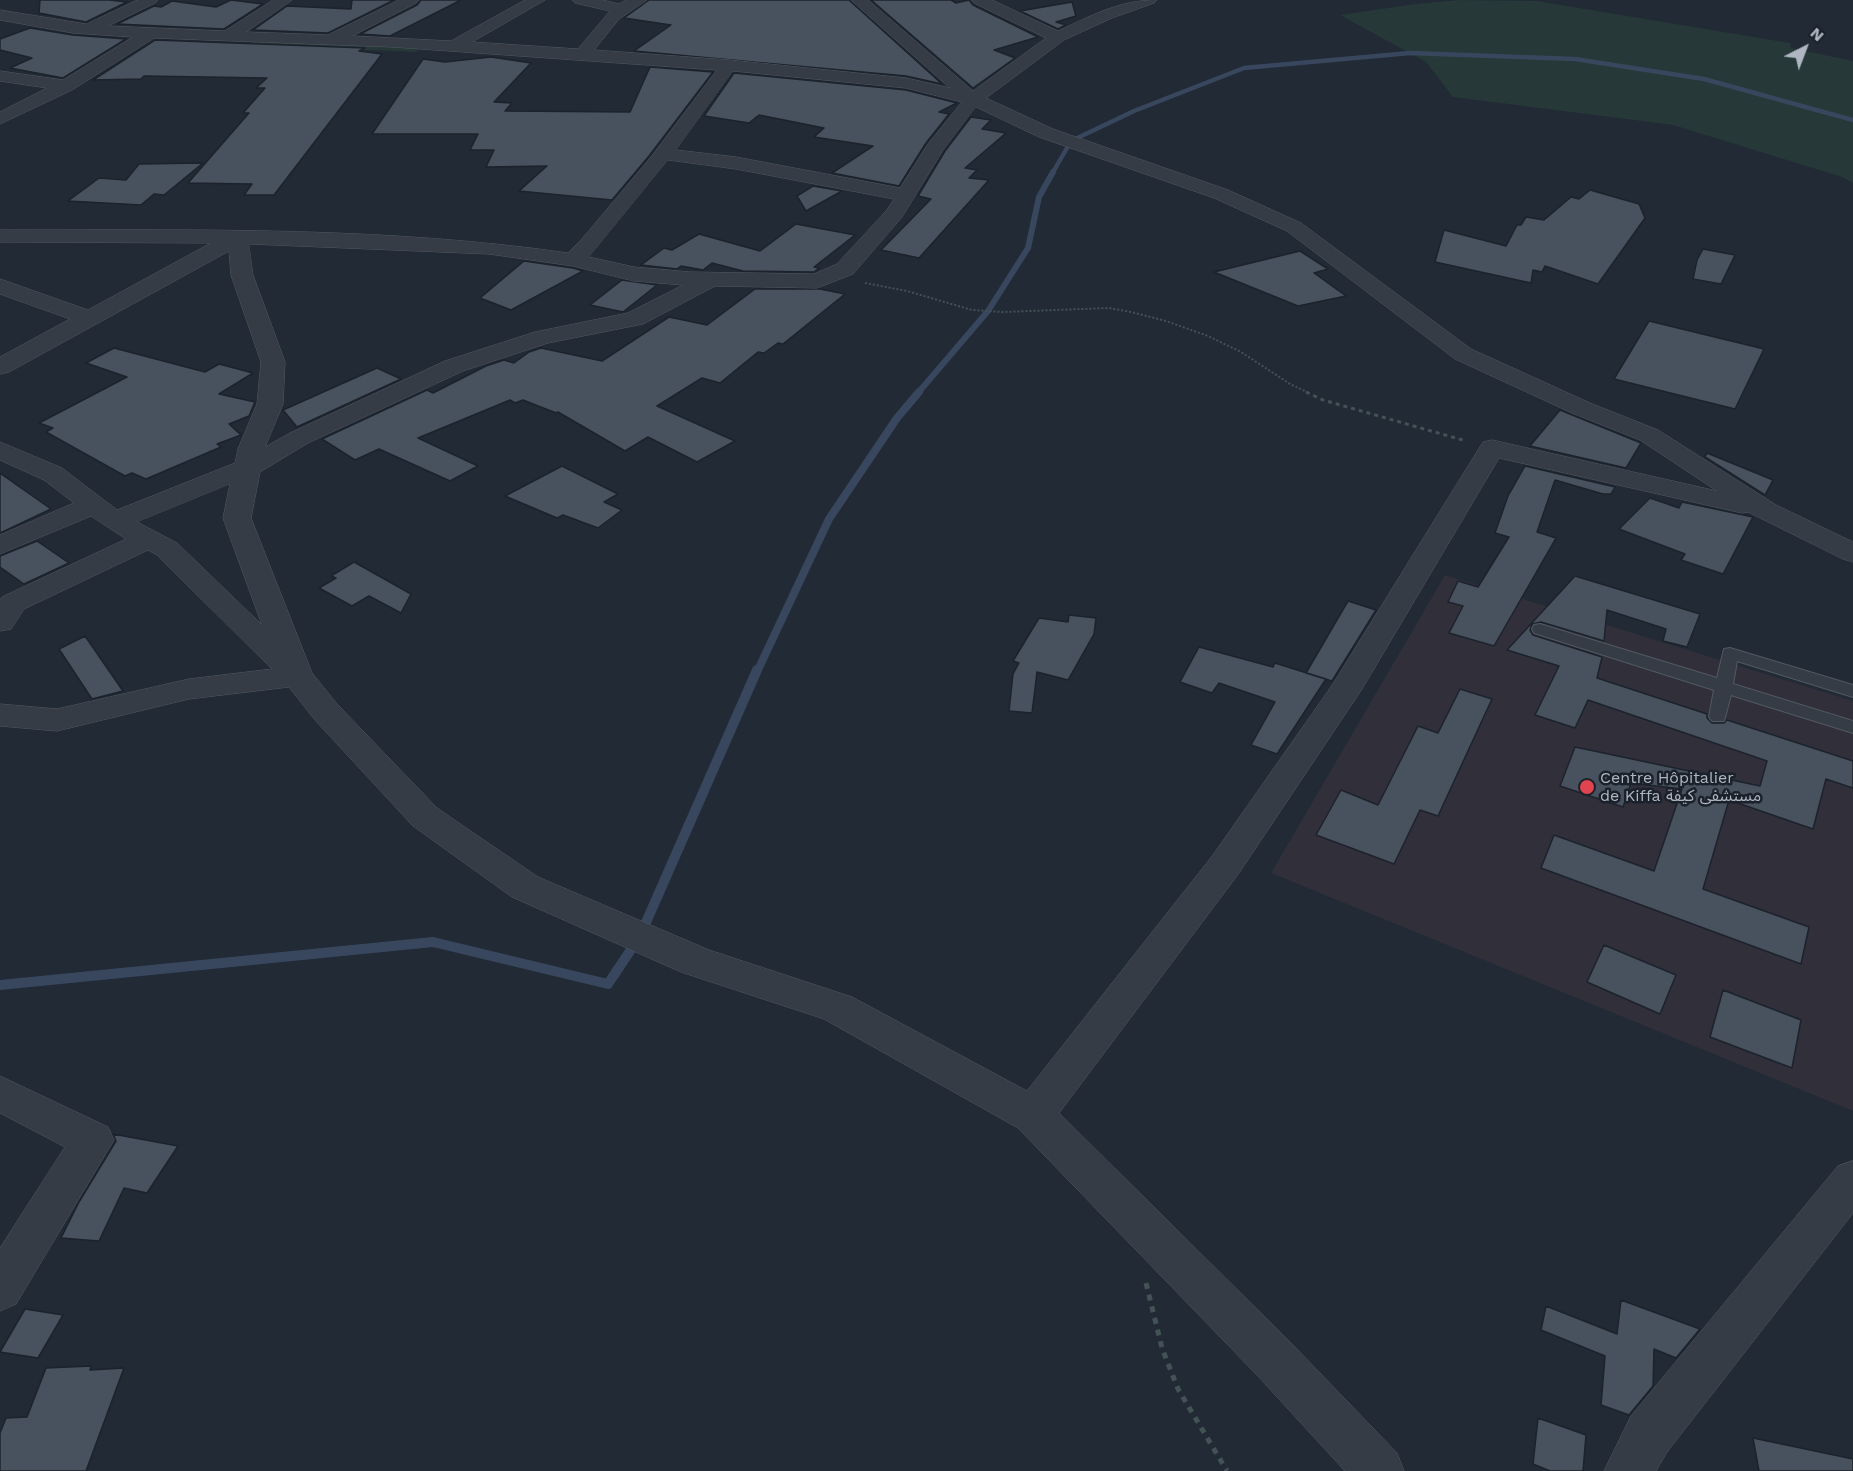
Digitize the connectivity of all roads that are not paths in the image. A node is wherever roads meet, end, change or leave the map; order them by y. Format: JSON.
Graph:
{"nodes":[{"id":1,"x":150,"y":0,"type":"edge"},
{"id":2,"x":284,"y":0,"type":"edge"},
{"id":3,"x":411,"y":0,"type":"edge"},
{"id":4,"x":537,"y":0,"type":"edge"},
{"id":5,"x":580,"y":0,"type":"edge"},
{"id":6,"x":639,"y":0,"type":"edge"},
{"id":7,"x":859,"y":0,"type":"edge"},
{"id":8,"x":979,"y":0,"type":"edge"},
{"id":9,"x":1149,"y":0,"type":"edge"},
{"id":10,"x":30,"y":3,"type":"dead end"},
{"id":11,"x":622,"y":9,"type":"junction"},
{"id":12,"x":0,"y":14,"type":"edge"},
{"id":13,"x":87,"y":30,"type":"junction"},
{"id":14,"x":151,"y":33,"type":"junction"},
{"id":15,"x":230,"y":35,"type":"junction"},
{"id":16,"x":1058,"y":37,"type":"junction"},
{"id":17,"x":332,"y":39,"type":"junction"},
{"id":18,"x":454,"y":46,"type":"junction"},
{"id":19,"x":583,"y":55,"type":"junction"},
{"id":20,"x":729,"y":66,"type":"junction"},
{"id":21,"x":0,"y":76,"type":"edge"},
{"id":22,"x":66,"y":86,"type":"junction"},
{"id":23,"x":973,"y":99,"type":"junction"},
{"id":24,"x":0,"y":119,"type":"edge"},
{"id":25,"x":664,"y":154,"type":"junction"},
{"id":26,"x":906,"y":195,"type":"junction"},
{"id":27,"x":0,"y":236,"type":"edge"},
{"id":28,"x":238,"y":237,"type":"junction"},
{"id":29,"x":573,"y":260,"type":"junction"},
{"id":30,"x":710,"y":280,"type":"junction"},
{"id":31,"x":0,"y":285,"type":"edge"},
{"id":32,"x":89,"y":318,"type":"junction"},
{"id":33,"x":0,"y":367,"type":"edge"},
{"id":34,"x":2,"y":452,"type":"edge"},
{"id":35,"x":247,"y":468,"type":"junction"},
{"id":36,"x":1766,"y":511,"type":"junction"},
{"id":37,"x":104,"y":513,"type":"junction"},
{"id":38,"x":149,"y":539,"type":"junction"},
{"id":39,"x":0,"y":545,"type":"edge"},
{"id":40,"x":1853,"y":553,"type":"edge"},
{"id":41,"x":4,"y":605,"type":"edge"},
{"id":42,"x":1540,"y":629,"type":"dead end"},
{"id":43,"x":297,"y":676,"type":"junction"},
{"id":44,"x":1724,"y":687,"type":"junction"},
{"id":45,"x":1853,"y":691,"type":"edge"},
{"id":46,"x":0,"y":715,"type":"edge"},
{"id":47,"x":1718,"y":717,"type":"dead end"},
{"id":48,"x":1853,"y":727,"type":"edge"},
{"id":49,"x":0,"y":1093,"type":"edge"},
{"id":50,"x":1033,"y":1115,"type":"junction"},
{"id":51,"x":1853,"y":1180,"type":"edge"},
{"id":52,"x":0,"y":1289,"type":"edge"},
{"id":53,"x":1379,"y":1471,"type":"edge"},
{"id":54,"x":1629,"y":1471,"type":"edge"}],
"edges":[{"from":1,"to":13,"type":"street"},
{"from":2,"to":15,"type":"street"},
{"from":3,"to":17,"type":"street"},
{"from":4,"to":18,"type":"street"},
{"from":5,"to":11,"type":"street"},
{"from":6,"to":11,"type":"street"},
{"from":7,"to":23,"type":"street"},
{"from":8,"to":16,"type":"street"},
{"from":9,"to":16,"type":"street"},
{"from":10,"to":12,"type":"street"},
{"from":11,"to":19,"type":"street"},
{"from":12,"to":13,"type":"street"},
{"from":13,"to":14,"type":"street"},
{"from":14,"to":15,"type":"street"},
{"from":14,"to":22,"type":"street"},
{"from":15,"to":17,"type":"street"},
{"from":16,"to":23,"type":"street"},
{"from":17,"to":18,"type":"street"},
{"from":18,"to":19,"type":"street"},
{"from":19,"to":20,"type":"street"},
{"from":20,"to":23,"type":"street"},
{"from":20,"to":25,"type":"street"},
{"from":21,"to":22,"type":"street"},
{"from":22,"to":24,"type":"street"},
{"from":23,"to":26,"type":"street"},
{"from":23,"to":36,"type":"street"},
{"from":25,"to":26,"type":"street"},
{"from":25,"to":29,"type":"street"},
{"from":26,"to":30,"type":"street"},
{"from":27,"to":28,"type":"street"},
{"from":28,"to":29,"type":"street"},
{"from":28,"to":32,"type":"street"},
{"from":28,"to":35,"type":"street"},
{"from":29,"to":30,"type":"street"},
{"from":30,"to":35,"type":"street"},
{"from":31,"to":32,"type":"street"},
{"from":32,"to":33,"type":"street"},
{"from":34,"to":37,"type":"street"},
{"from":35,"to":37,"type":"street"},
{"from":35,"to":43,"type":"street"},
{"from":36,"to":40,"type":"street"},
{"from":36,"to":50,"type":"street"},
{"from":37,"to":38,"type":"street"},
{"from":37,"to":39,"type":"street"},
{"from":38,"to":41,"type":"street"},
{"from":38,"to":43,"type":"street"},
{"from":42,"to":44,"type":"lane"},
{"from":43,"to":46,"type":"street"},
{"from":43,"to":50,"type":"street"},
{"from":44,"to":45,"type":"lane"},
{"from":44,"to":47,"type":"lane"},
{"from":44,"to":48,"type":"lane"},
{"from":49,"to":52,"type":"street"},
{"from":50,"to":53,"type":"street"},
{"from":51,"to":54,"type":"street"}]}
